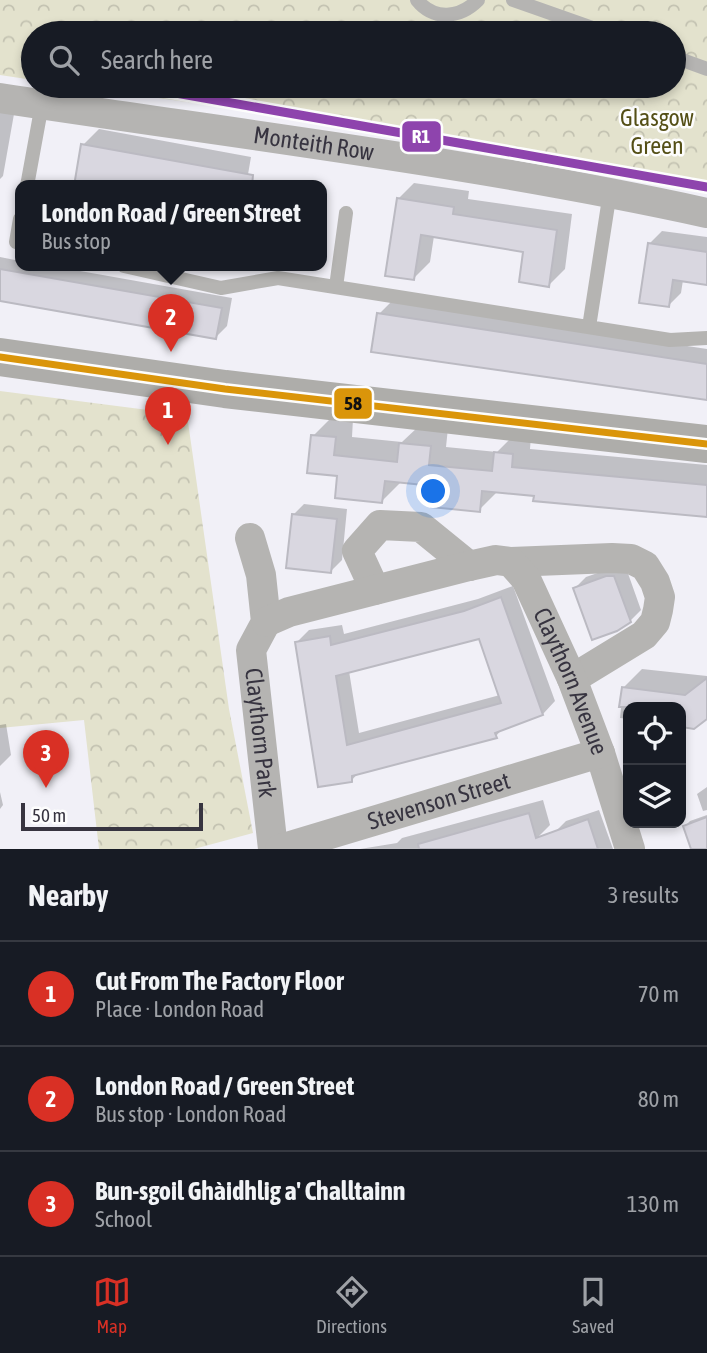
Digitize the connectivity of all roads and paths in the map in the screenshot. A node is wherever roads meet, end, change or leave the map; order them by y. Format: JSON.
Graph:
{"nodes":[{"id":1,"x":417,"y":0,"type":"edge"},
{"id":2,"x":478,"y":0,"type":"edge"},
{"id":3,"x":513,"y":0,"type":"edge"},
{"id":4,"x":573,"y":21,"type":"edge"},
{"id":5,"x":686,"y":61,"type":"edge"},
{"id":6,"x":707,"y":69,"type":"edge"},
{"id":7,"x":0,"y":98,"type":"edge"},
{"id":8,"x":42,"y":104,"type":"junction"},
{"id":9,"x":28,"y":180,"type":"edge"},
{"id":10,"x":610,"y":192,"type":"junction"},
{"id":11,"x":346,"y":213,"type":"dead end"},
{"id":12,"x":707,"y":214,"type":"edge"},
{"id":13,"x":146,"y":271,"type":"edge"},
{"id":14,"x":336,"y":287,"type":"junction"},
{"id":15,"x":589,"y":327,"type":"junction"},
{"id":16,"x":707,"y":338,"type":"edge"},
{"id":17,"x":0,"y":357,"type":"edge"},
{"id":18,"x":707,"y":444,"type":"edge"},
{"id":19,"x":250,"y":538,"type":"dead end"},
{"id":20,"x":511,"y":562,"type":"junction"},
{"id":21,"x":469,"y":566,"type":"junction"},
{"id":22,"x":375,"y":590,"type":"junction"},
{"id":23,"x":266,"y":622,"type":"junction"},
{"id":24,"x":572,"y":679,"type":"junction"},
{"id":25,"x":600,"y":752,"type":"junction"},
{"id":26,"x":274,"y":849,"type":"edge"},
{"id":27,"x":280,"y":849,"type":"edge"},
{"id":28,"x":631,"y":849,"type":"edge"}],
"edges":[{"from":1,"to":2,"type":"lane"},
{"from":3,"to":4,"type":"lane"},
{"from":5,"to":6,"type":"lane"},
{"from":7,"to":8,"type":"street","name":"Monteith Row"},
{"from":8,"to":9,"type":"lane"},
{"from":8,"to":10,"type":"street","name":"Monteith Row"},
{"from":10,"to":12,"type":"street","name":"Monteith Row"},
{"from":10,"to":15,"type":"lane"},
{"from":11,"to":14,"type":"lane"},
{"from":13,"to":14,"type":"lane"},
{"from":14,"to":15,"type":"lane"},
{"from":15,"to":16,"type":"lane"},
{"from":17,"to":18,"type":"main road"},
{"from":19,"to":23,"type":"street"},
{"from":20,"to":21,"type":"street"},
{"from":20,"to":24,"type":"street","name":"Claythorn Avenue"},
{"from":20,"to":24,"type":"street"},
{"from":21,"to":22,"type":"street"},
{"from":21,"to":22,"type":"street"},
{"from":22,"to":23,"type":"street"},
{"from":23,"to":26,"type":"street","name":"Claythorn Park"},
{"from":24,"to":25,"type":"street","name":"Claythorn Avenue"},
{"from":25,"to":27,"type":"street","name":"Stevenson Street"},
{"from":25,"to":28,"type":"street","name":"Claythorn Avenue"}]}
